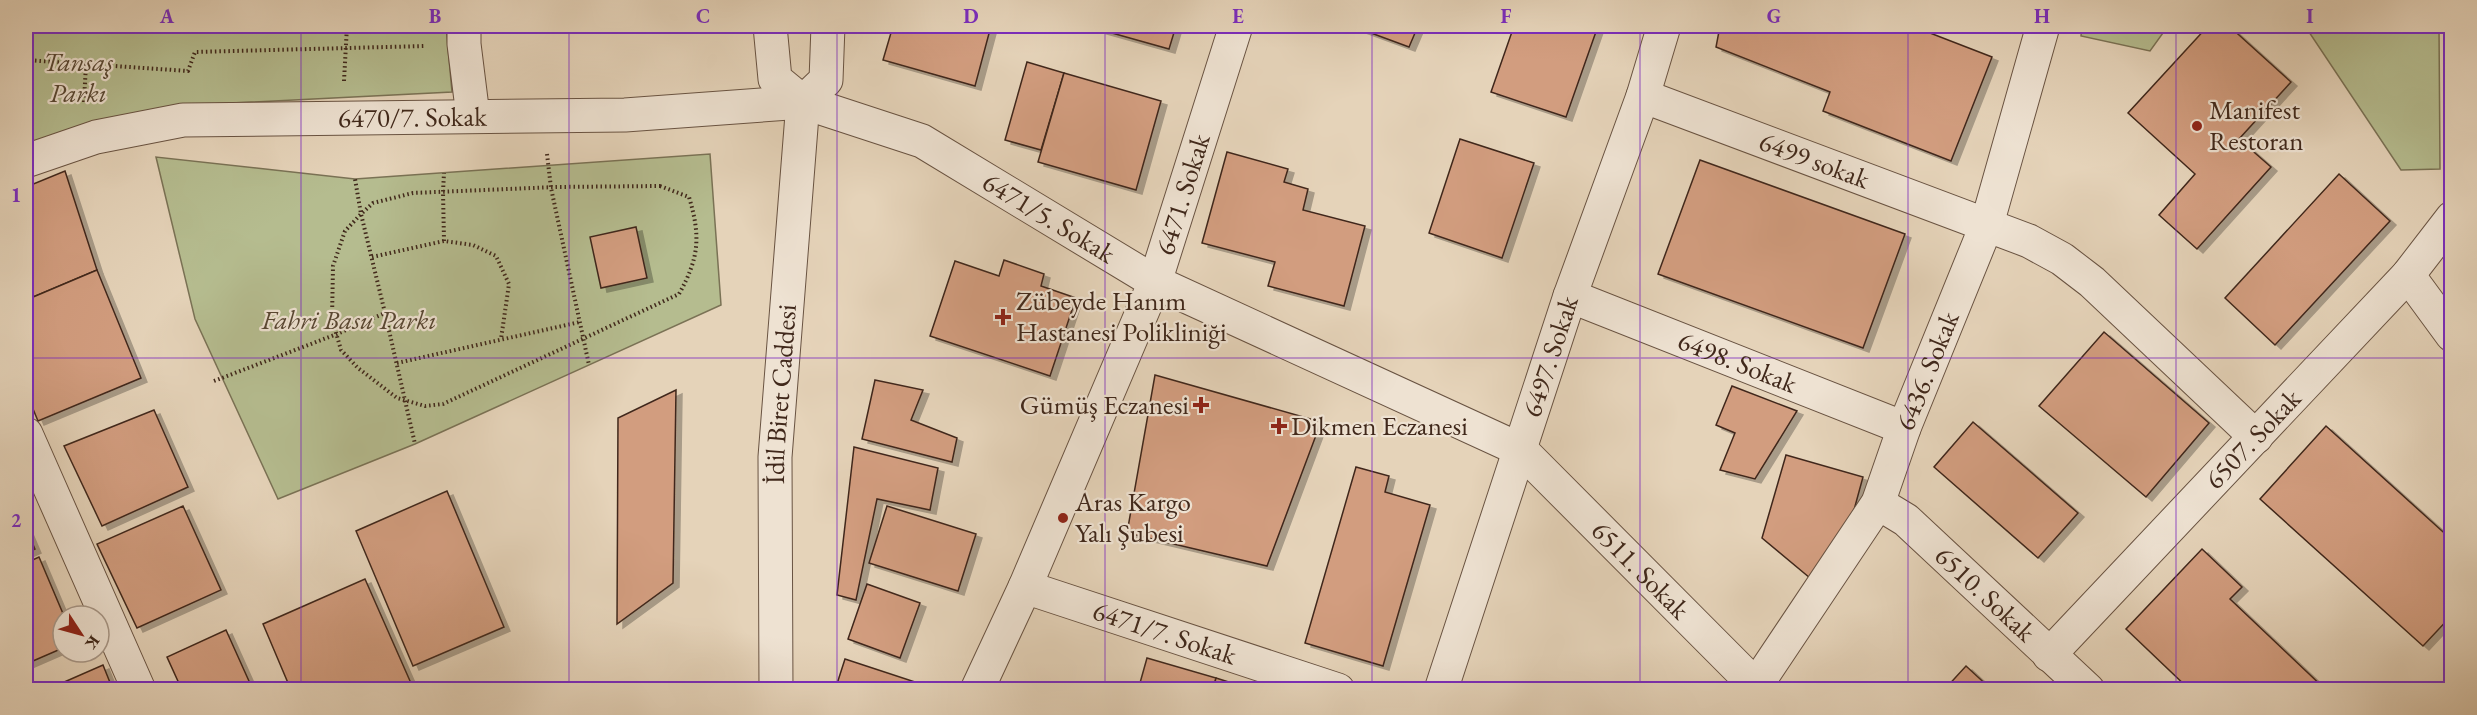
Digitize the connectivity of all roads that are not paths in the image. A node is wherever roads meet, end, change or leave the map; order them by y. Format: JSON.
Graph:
{"nodes":[{"id":1,"x":770,"y":26,"type":"edge"},
{"id":2,"x":828,"y":26,"type":"edge"},
{"id":3,"x":1236,"y":26,"type":"edge"},
{"id":4,"x":1664,"y":26,"type":"edge"},
{"id":5,"x":2043,"y":26,"type":"edge"},
{"id":6,"x":464,"y":35,"type":"edge"},
{"id":7,"x":1643,"y":96,"type":"junction"},
{"id":8,"x":803,"y":102,"type":"junction"},
{"id":9,"x":473,"y":116,"type":"junction"},
{"id":10,"x":26,"y":161,"type":"edge"},
{"id":11,"x":2451,"y":218,"type":"edge"},
{"id":12,"x":1987,"y":224,"type":"junction"},
{"id":13,"x":2408,"y":275,"type":"junction"},
{"id":14,"x":1155,"y":282,"type":"junction"},
{"id":15,"x":1570,"y":296,"type":"junction"},
{"id":16,"x":2451,"y":335,"type":"edge"},
{"id":17,"x":1904,"y":428,"type":"junction"},
{"id":18,"x":26,"y":435,"type":"edge"},
{"id":19,"x":2256,"y":437,"type":"junction"},
{"id":20,"x":1521,"y":450,"type":"junction"},
{"id":21,"x":1878,"y":503,"type":"junction"},
{"id":22,"x":1025,"y":587,"type":"junction"},
{"id":23,"x":2049,"y":655,"type":"junction"},
{"id":24,"x":1756,"y":688,"type":"edge"},
{"id":25,"x":139,"y":690,"type":"edge"},
{"id":26,"x":776,"y":690,"type":"edge"},
{"id":27,"x":977,"y":690,"type":"edge"},
{"id":28,"x":1338,"y":690,"type":"edge"},
{"id":29,"x":1441,"y":690,"type":"edge"},
{"id":30,"x":2088,"y":690,"type":"edge"}],
"edges":[{"from":1,"to":8,"type":"street"},
{"from":2,"to":8,"type":"street"},
{"from":3,"to":14,"type":"street","name":"6471. Sokak"},
{"from":4,"to":7,"type":"street","name":"6497. Sokak"},
{"from":5,"to":12,"type":"street","name":"6436. Sokak"},
{"from":6,"to":9,"type":"street"},
{"from":7,"to":12,"type":"street","name":"6499 sokak"},
{"from":7,"to":15,"type":"street","name":"6497. Sokak"},
{"from":8,"to":9,"type":"street","name":"6470/7. Sokak"},
{"from":8,"to":14,"type":"street","name":"6471/5. Sokak"},
{"from":8,"to":26,"type":"street","name":"İdil Biret Caddesi"},
{"from":9,"to":10,"type":"street","name":"6470/7. Sokak"},
{"from":11,"to":13,"type":"street","name":"6507. Sokak"},
{"from":12,"to":17,"type":"street","name":"6436. Sokak"},
{"from":12,"to":19,"type":"street","name":"6499 sokak"},
{"from":13,"to":16,"type":"street"},
{"from":13,"to":19,"type":"street","name":"6507. Sokak"},
{"from":14,"to":20,"type":"street","name":"6471/5. Sokak"},
{"from":14,"to":22,"type":"street","name":"6471. Sokak"},
{"from":15,"to":17,"type":"street","name":"6498. Sokak"},
{"from":15,"to":20,"type":"street","name":"6497. Sokak"},
{"from":17,"to":21,"type":"street","name":"6436. Sokak"},
{"from":18,"to":25,"type":"street"},
{"from":19,"to":23,"type":"street","name":"6507. Sokak"},
{"from":20,"to":24,"type":"street","name":"6511. Sokak"},
{"from":20,"to":29,"type":"street","name":"6497. Sokak"},
{"from":21,"to":23,"type":"street","name":"6510. Sokak"},
{"from":21,"to":24,"type":"street","name":"6436. Sokak"},
{"from":22,"to":27,"type":"street","name":"6471. Sokak"},
{"from":22,"to":28,"type":"street","name":"6471/7. Sokak"},
{"from":23,"to":30,"type":"street","name":"6510. Sokak"}]}
